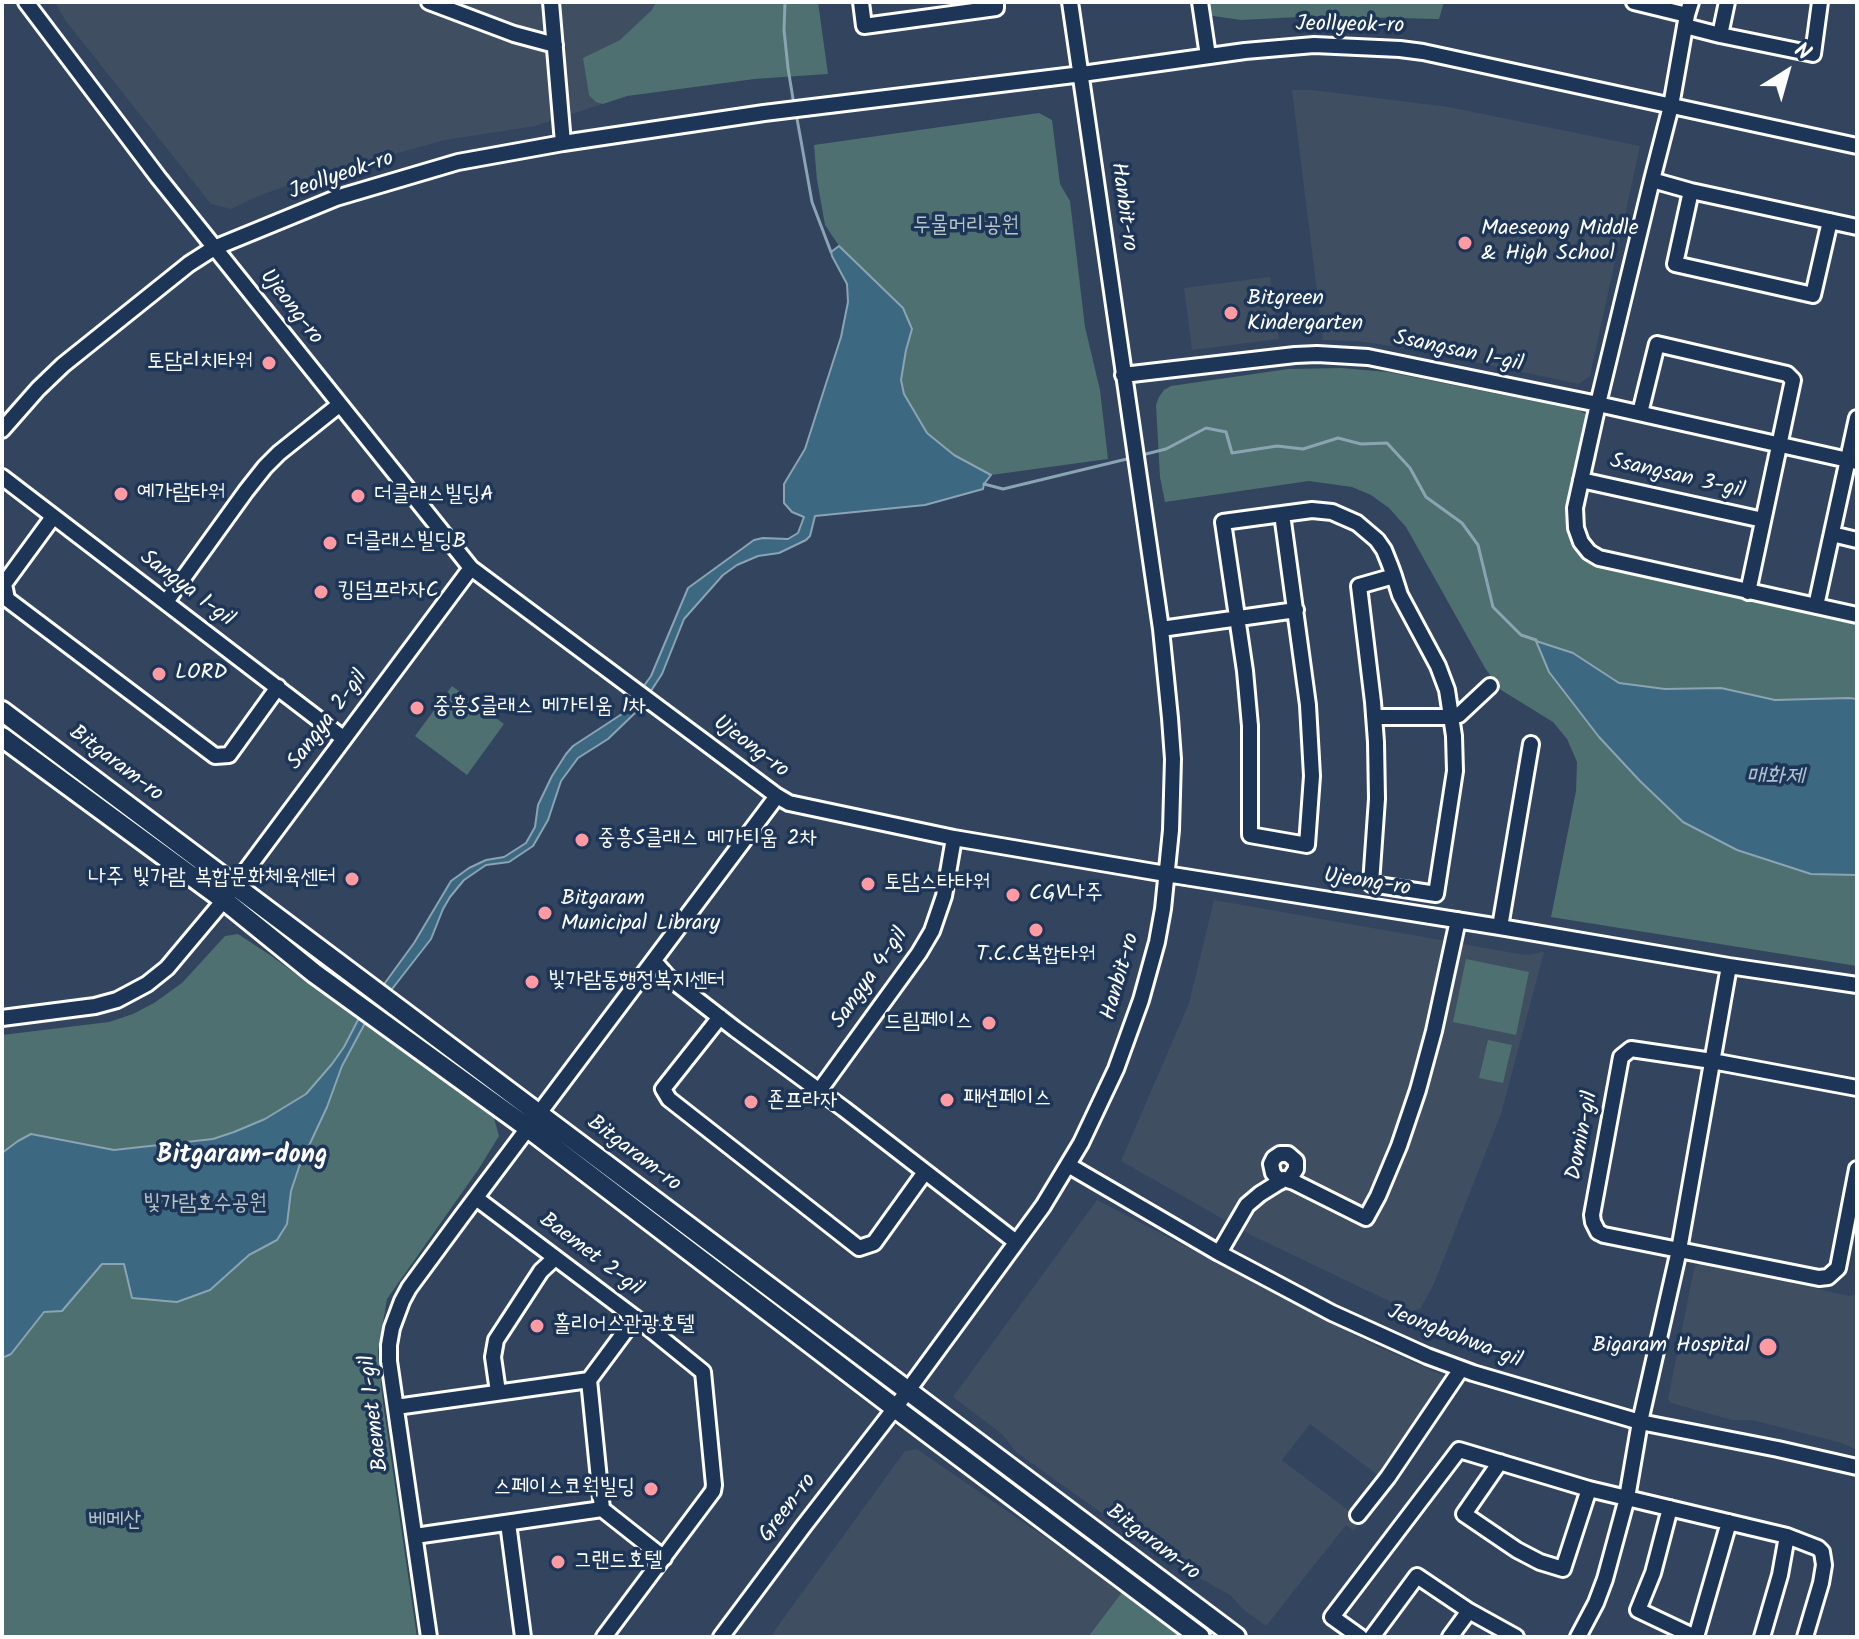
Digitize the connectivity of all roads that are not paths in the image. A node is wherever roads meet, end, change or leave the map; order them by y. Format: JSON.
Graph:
{"nodes":[{"id":1,"x":26,"y":2,"type":"edge"},
{"id":2,"x":429,"y":2,"type":"edge"},
{"id":3,"x":551,"y":2,"type":"edge"},
{"id":4,"x":861,"y":2,"type":"edge"},
{"id":5,"x":996,"y":2,"type":"edge"},
{"id":6,"x":1070,"y":2,"type":"edge"},
{"id":7,"x":1200,"y":2,"type":"edge"},
{"id":8,"x":1635,"y":2,"type":"edge"},
{"id":9,"x":1727,"y":2,"type":"edge"},
{"id":10,"x":1820,"y":2,"type":"edge"},
{"id":11,"x":930,"y":9,"type":"edge"},
{"id":12,"x":1687,"y":15,"type":"edge"},
{"id":13,"x":1720,"y":35,"type":"junction"},
{"id":14,"x":555,"y":45,"type":"junction"},
{"id":15,"x":1208,"y":56,"type":"junction"},
{"id":16,"x":1082,"y":74,"type":"junction"},
{"id":17,"x":1671,"y":106,"type":"junction"},
{"id":18,"x":563,"y":143,"type":"junction"},
{"id":19,"x":1857,"y":146,"type":"edge"},
{"id":20,"x":1652,"y":180,"type":"junction"},
{"id":21,"x":1691,"y":191,"type":"junction"},
{"id":22,"x":1830,"y":221,"type":"junction"},
{"id":23,"x":1857,"y":227,"type":"edge"},
{"id":24,"x":214,"y":248,"type":"junction"},
{"id":25,"x":1123,"y":375,"type":"junction"},
{"id":26,"x":1598,"y":404,"type":"junction"},
{"id":27,"x":339,"y":405,"type":"junction"},
{"id":28,"x":1640,"y":413,"type":"junction"},
{"id":29,"x":1857,"y":418,"type":"edge"},
{"id":30,"x":2,"y":430,"type":"edge"},
{"id":31,"x":1779,"y":444,"type":"junction"},
{"id":32,"x":1852,"y":461,"type":"edge"},
{"id":33,"x":2,"y":477,"type":"edge"},
{"id":34,"x":1581,"y":480,"type":"junction"},
{"id":35,"x":1282,"y":514,"type":"junction"},
{"id":36,"x":53,"y":517,"type":"junction"},
{"id":37,"x":1763,"y":520,"type":"junction"},
{"id":38,"x":1832,"y":534,"type":"junction"},
{"id":39,"x":1857,"y":540,"type":"edge"},
{"id":40,"x":471,"y":568,"type":"junction"},
{"id":41,"x":1394,"y":576,"type":"junction"},
{"id":42,"x":1748,"y":592,"type":"junction"},
{"id":43,"x":166,"y":602,"type":"junction"},
{"id":44,"x":1816,"y":606,"type":"junction"},
{"id":45,"x":1296,"y":610,"type":"junction"},
{"id":46,"x":1857,"y":615,"type":"edge"},
{"id":47,"x":1238,"y":619,"type":"junction"},
{"id":48,"x":1161,"y":629,"type":"junction"},
{"id":49,"x":1490,"y":686,"type":"dead end"},
{"id":50,"x":278,"y":687,"type":"junction"},
{"id":51,"x":2,"y":711,"type":"edge"},
{"id":52,"x":1374,"y":717,"type":"junction"},
{"id":53,"x":1452,"y":717,"type":"junction"},
{"id":54,"x":2,"y":737,"type":"edge"},
{"id":55,"x":343,"y":738,"type":"junction"},
{"id":56,"x":1531,"y":744,"type":"dead end"},
{"id":57,"x":777,"y":796,"type":"junction"},
{"id":58,"x":954,"y":838,"type":"junction"},
{"id":59,"x":1166,"y":874,"type":"junction"},
{"id":60,"x":229,"y":893,"type":"junction"},
{"id":61,"x":1458,"y":920,"type":"junction"},
{"id":62,"x":1500,"y":927,"type":"junction"},
{"id":63,"x":654,"y":961,"type":"junction"},
{"id":64,"x":1729,"y":966,"type":"junction"},
{"id":65,"x":1857,"y":985,"type":"edge"},
{"id":66,"x":720,"y":1017,"type":"junction"},
{"id":67,"x":2,"y":1018,"type":"edge"},
{"id":68,"x":1712,"y":1061,"type":"junction"},
{"id":69,"x":1857,"y":1088,"type":"edge"},
{"id":70,"x":819,"y":1091,"type":"junction"},
{"id":71,"x":534,"y":1121,"type":"junction"},
{"id":72,"x":1068,"y":1165,"type":"junction"},
{"id":73,"x":1857,"y":1169,"type":"edge"},
{"id":74,"x":925,"y":1172,"type":"junction"},
{"id":75,"x":476,"y":1198,"type":"junction"},
{"id":76,"x":1016,"y":1242,"type":"junction"},
{"id":77,"x":1679,"y":1250,"type":"junction"},
{"id":78,"x":1219,"y":1253,"type":"junction"},
{"id":79,"x":555,"y":1258,"type":"junction"},
{"id":80,"x":635,"y":1318,"type":"junction"},
{"id":81,"x":1461,"y":1369,"type":"junction"},
{"id":82,"x":589,"y":1380,"type":"junction"},
{"id":83,"x":908,"y":1390,"type":"junction"},
{"id":84,"x":498,"y":1392,"type":"junction"},
{"id":85,"x":396,"y":1407,"type":"junction"},
{"id":86,"x":895,"y":1408,"type":"junction"},
{"id":87,"x":1640,"y":1422,"type":"junction"},
{"id":88,"x":1500,"y":1462,"type":"junction"},
{"id":89,"x":1857,"y":1467,"type":"edge"},
{"id":90,"x":1589,"y":1489,"type":"junction"},
{"id":91,"x":1627,"y":1498,"type":"junction"},
{"id":92,"x":1670,"y":1508,"type":"junction"},
{"id":93,"x":602,"y":1509,"type":"junction"},
{"id":94,"x":1358,"y":1515,"type":"dead end"},
{"id":95,"x":1729,"y":1522,"type":"junction"},
{"id":96,"x":508,"y":1523,"type":"junction"},
{"id":97,"x":415,"y":1536,"type":"junction"},
{"id":98,"x":1787,"y":1536,"type":"junction"},
{"id":99,"x":664,"y":1558,"type":"junction"},
{"id":100,"x":1469,"y":1611,"type":"junction"},
{"id":101,"x":429,"y":1637,"type":"edge"},
{"id":102,"x":523,"y":1637,"type":"edge"},
{"id":103,"x":604,"y":1637,"type":"edge"},
{"id":104,"x":721,"y":1637,"type":"edge"},
{"id":105,"x":1200,"y":1637,"type":"edge"},
{"id":106,"x":1236,"y":1637,"type":"edge"},
{"id":107,"x":1360,"y":1637,"type":"edge"},
{"id":108,"x":1372,"y":1637,"type":"edge"},
{"id":109,"x":1450,"y":1637,"type":"edge"},
{"id":110,"x":1516,"y":1637,"type":"edge"},
{"id":111,"x":1578,"y":1637,"type":"edge"},
{"id":112,"x":1695,"y":1637,"type":"edge"},
{"id":113,"x":1762,"y":1637,"type":"edge"},
{"id":114,"x":1805,"y":1637,"type":"edge"}],
"edges":[{"from":1,"to":24,"type":"street","name":"Ujeong-ro"},
{"from":2,"to":14,"type":"street"},
{"from":3,"to":14,"type":"street"},
{"from":4,"to":11,"type":"street"},
{"from":5,"to":11,"type":"street"},
{"from":6,"to":16,"type":"street","name":"Hanbit-ro"},
{"from":7,"to":15,"type":"street"},
{"from":8,"to":12,"type":"street"},
{"from":9,"to":13,"type":"street"},
{"from":10,"to":13,"type":"street"},
{"from":12,"to":13,"type":"street"},
{"from":12,"to":17,"type":"street","name":"Ssangsan 3-gil"},
{"from":14,"to":18,"type":"street"},
{"from":15,"to":16,"type":"street","name":"Jeollyeok-ro"},
{"from":15,"to":17,"type":"street","name":"Jeollyeok-ro"},
{"from":16,"to":18,"type":"street","name":"Jeollyeok-ro"},
{"from":16,"to":25,"type":"street","name":"Hanbit-ro"},
{"from":17,"to":19,"type":"street","name":"Jeollyeok-ro"},
{"from":17,"to":20,"type":"street","name":"Ssangsan 3-gil"},
{"from":18,"to":24,"type":"street","name":"Jeollyeok-ro"},
{"from":20,"to":21,"type":"street"},
{"from":20,"to":26,"type":"street","name":"Ssangsan 3-gil"},
{"from":21,"to":22,"type":"street"},
{"from":21,"to":22,"type":"street"},
{"from":22,"to":23,"type":"street"},
{"from":24,"to":27,"type":"street","name":"Ujeong-ro"},
{"from":24,"to":30,"type":"street","name":"Jeollyeok-ro"},
{"from":25,"to":26,"type":"street","name":"Ssangsan 1-gil"},
{"from":25,"to":48,"type":"street","name":"Hanbit-ro"},
{"from":26,"to":28,"type":"street","name":"Ssangsan 1-gil"},
{"from":26,"to":34,"type":"street","name":"Ssangsan 3-gil"},
{"from":27,"to":40,"type":"street","name":"Ujeong-ro"},
{"from":27,"to":43,"type":"street"},
{"from":28,"to":31,"type":"street","name":"Ssangsan 1-gil"},
{"from":28,"to":31,"type":"street"},
{"from":29,"to":32,"type":"street"},
{"from":31,"to":32,"type":"street","name":"Ssangsan 1-gil"},
{"from":31,"to":37,"type":"street","name":"Ssangsan 3-gil"},
{"from":32,"to":38,"type":"street"},
{"from":33,"to":36,"type":"street","name":"Sangya 1-gil"},
{"from":34,"to":37,"type":"street","name":"Ssangsan 3-gil"},
{"from":34,"to":42,"type":"street","name":"Ssangsan 3-gil"},
{"from":35,"to":41,"type":"street"},
{"from":35,"to":45,"type":"street"},
{"from":35,"to":47,"type":"street"},
{"from":36,"to":43,"type":"street","name":"Sangya 1-gil"},
{"from":36,"to":50,"type":"street"},
{"from":37,"to":42,"type":"street","name":"Ssangsan 3-gil"},
{"from":38,"to":39,"type":"street"},
{"from":38,"to":44,"type":"street"},
{"from":40,"to":55,"type":"street","name":"Sangya 2-gil"},
{"from":40,"to":57,"type":"street","name":"Ujeong-ro"},
{"from":41,"to":52,"type":"street"},
{"from":41,"to":53,"type":"street"},
{"from":42,"to":44,"type":"street","name":"Ssangsan 3-gil"},
{"from":43,"to":50,"type":"street","name":"Sangya 1-gil"},
{"from":44,"to":46,"type":"street","name":"Ssangsan 3-gil"},
{"from":45,"to":47,"type":"street"},
{"from":45,"to":47,"type":"street"},
{"from":47,"to":48,"type":"street"},
{"from":48,"to":59,"type":"street","name":"Hanbit-ro"},
{"from":49,"to":53,"type":"street"},
{"from":50,"to":55,"type":"street","name":"Sangya 1-gil"},
{"from":51,"to":60,"type":"main road","name":"Bitgaram-ro"},
{"from":52,"to":53,"type":"street"},
{"from":52,"to":53,"type":"street"},
{"from":54,"to":60,"type":"main road","name":"Bitgaram-ro"},
{"from":55,"to":60,"type":"street","name":"Sangya 2-gil"},
{"from":56,"to":62,"type":"street"},
{"from":57,"to":58,"type":"street","name":"Ujeong-ro"},
{"from":57,"to":63,"type":"street","name":"Baemet 1-gil"},
{"from":58,"to":59,"type":"street","name":"Ujeong-ro"},
{"from":58,"to":70,"type":"street","name":"Sangya 4-gil"},
{"from":59,"to":61,"type":"street","name":"Ujeong-ro"},
{"from":59,"to":72,"type":"street","name":"Hanbit-ro"},
{"from":60,"to":67,"type":"street","name":"Sangya 2-gil"},
{"from":60,"to":71,"type":"main road","name":"Bitgaram-ro"},
{"from":60,"to":71,"type":"main road","name":"Bitgaram-ro"},
{"from":61,"to":62,"type":"street","name":"Ujeong-ro"},
{"from":61,"to":78,"type":"street"},
{"from":62,"to":64,"type":"street","name":"Ujeong-ro"},
{"from":63,"to":66,"type":"street"},
{"from":63,"to":71,"type":"street","name":"Baemet 1-gil"},
{"from":64,"to":65,"type":"street","name":"Ujeong-ro"},
{"from":64,"to":68,"type":"street"},
{"from":66,"to":70,"type":"street"},
{"from":66,"to":74,"type":"street"},
{"from":68,"to":69,"type":"street","name":"Domin-gil"},
{"from":68,"to":77,"type":"street"},
{"from":68,"to":77,"type":"street","name":"Domin-gil"},
{"from":70,"to":74,"type":"street"},
{"from":71,"to":75,"type":"street","name":"Baemet 1-gil"},
{"from":71,"to":83,"type":"main road","name":"Bitgaram-ro"},
{"from":71,"to":86,"type":"main road","name":"Bitgaram-ro"},
{"from":72,"to":76,"type":"street","name":"Hanbit-ro"},
{"from":72,"to":78,"type":"street","name":"Jeongbohwa-gil"},
{"from":73,"to":77,"type":"street","name":"Domin-gil"},
{"from":74,"to":76,"type":"street"},
{"from":75,"to":79,"type":"street","name":"Baemet 2-gil"},
{"from":75,"to":85,"type":"street","name":"Baemet 1-gil"},
{"from":76,"to":83,"type":"street","name":"Hanbit-ro"},
{"from":77,"to":87,"type":"street"},
{"from":78,"to":81,"type":"street","name":"Jeongbohwa-gil"},
{"from":79,"to":80,"type":"street","name":"Baemet 2-gil"},
{"from":79,"to":84,"type":"street"},
{"from":80,"to":82,"type":"street"},
{"from":80,"to":99,"type":"street","name":"Baemet 2-gil"},
{"from":81,"to":87,"type":"street","name":"Jeongbohwa-gil"},
{"from":81,"to":94,"type":"street"},
{"from":82,"to":84,"type":"street"},
{"from":82,"to":93,"type":"street"},
{"from":83,"to":86,"type":"street","name":"Hanbit-ro"},
{"from":83,"to":106,"type":"main road","name":"Bitgaram-ro"},
{"from":84,"to":85,"type":"street"},
{"from":85,"to":97,"type":"street","name":"Baemet 1-gil"},
{"from":86,"to":104,"type":"street","name":"Green-ro"},
{"from":86,"to":105,"type":"main road","name":"Bitgaram-ro"},
{"from":87,"to":89,"type":"street","name":"Jeongbohwa-gil"},
{"from":87,"to":91,"type":"street"},
{"from":88,"to":90,"type":"street"},
{"from":88,"to":90,"type":"street"},
{"from":88,"to":107,"type":"street"},
{"from":90,"to":91,"type":"street"},
{"from":91,"to":92,"type":"street"},
{"from":91,"to":111,"type":"street"},
{"from":92,"to":95,"type":"street"},
{"from":92,"to":112,"type":"street"},
{"from":93,"to":96,"type":"street"},
{"from":93,"to":99,"type":"street"},
{"from":95,"to":98,"type":"street"},
{"from":95,"to":112,"type":"street"},
{"from":96,"to":97,"type":"street"},
{"from":96,"to":102,"type":"street"},
{"from":97,"to":101,"type":"street","name":"Baemet 1-gil"},
{"from":98,"to":113,"type":"street"},
{"from":98,"to":114,"type":"street"},
{"from":99,"to":103,"type":"street","name":"Baemet 2-gil"},
{"from":100,"to":108,"type":"street"},
{"from":100,"to":109,"type":"street"},
{"from":100,"to":110,"type":"street"}]}
